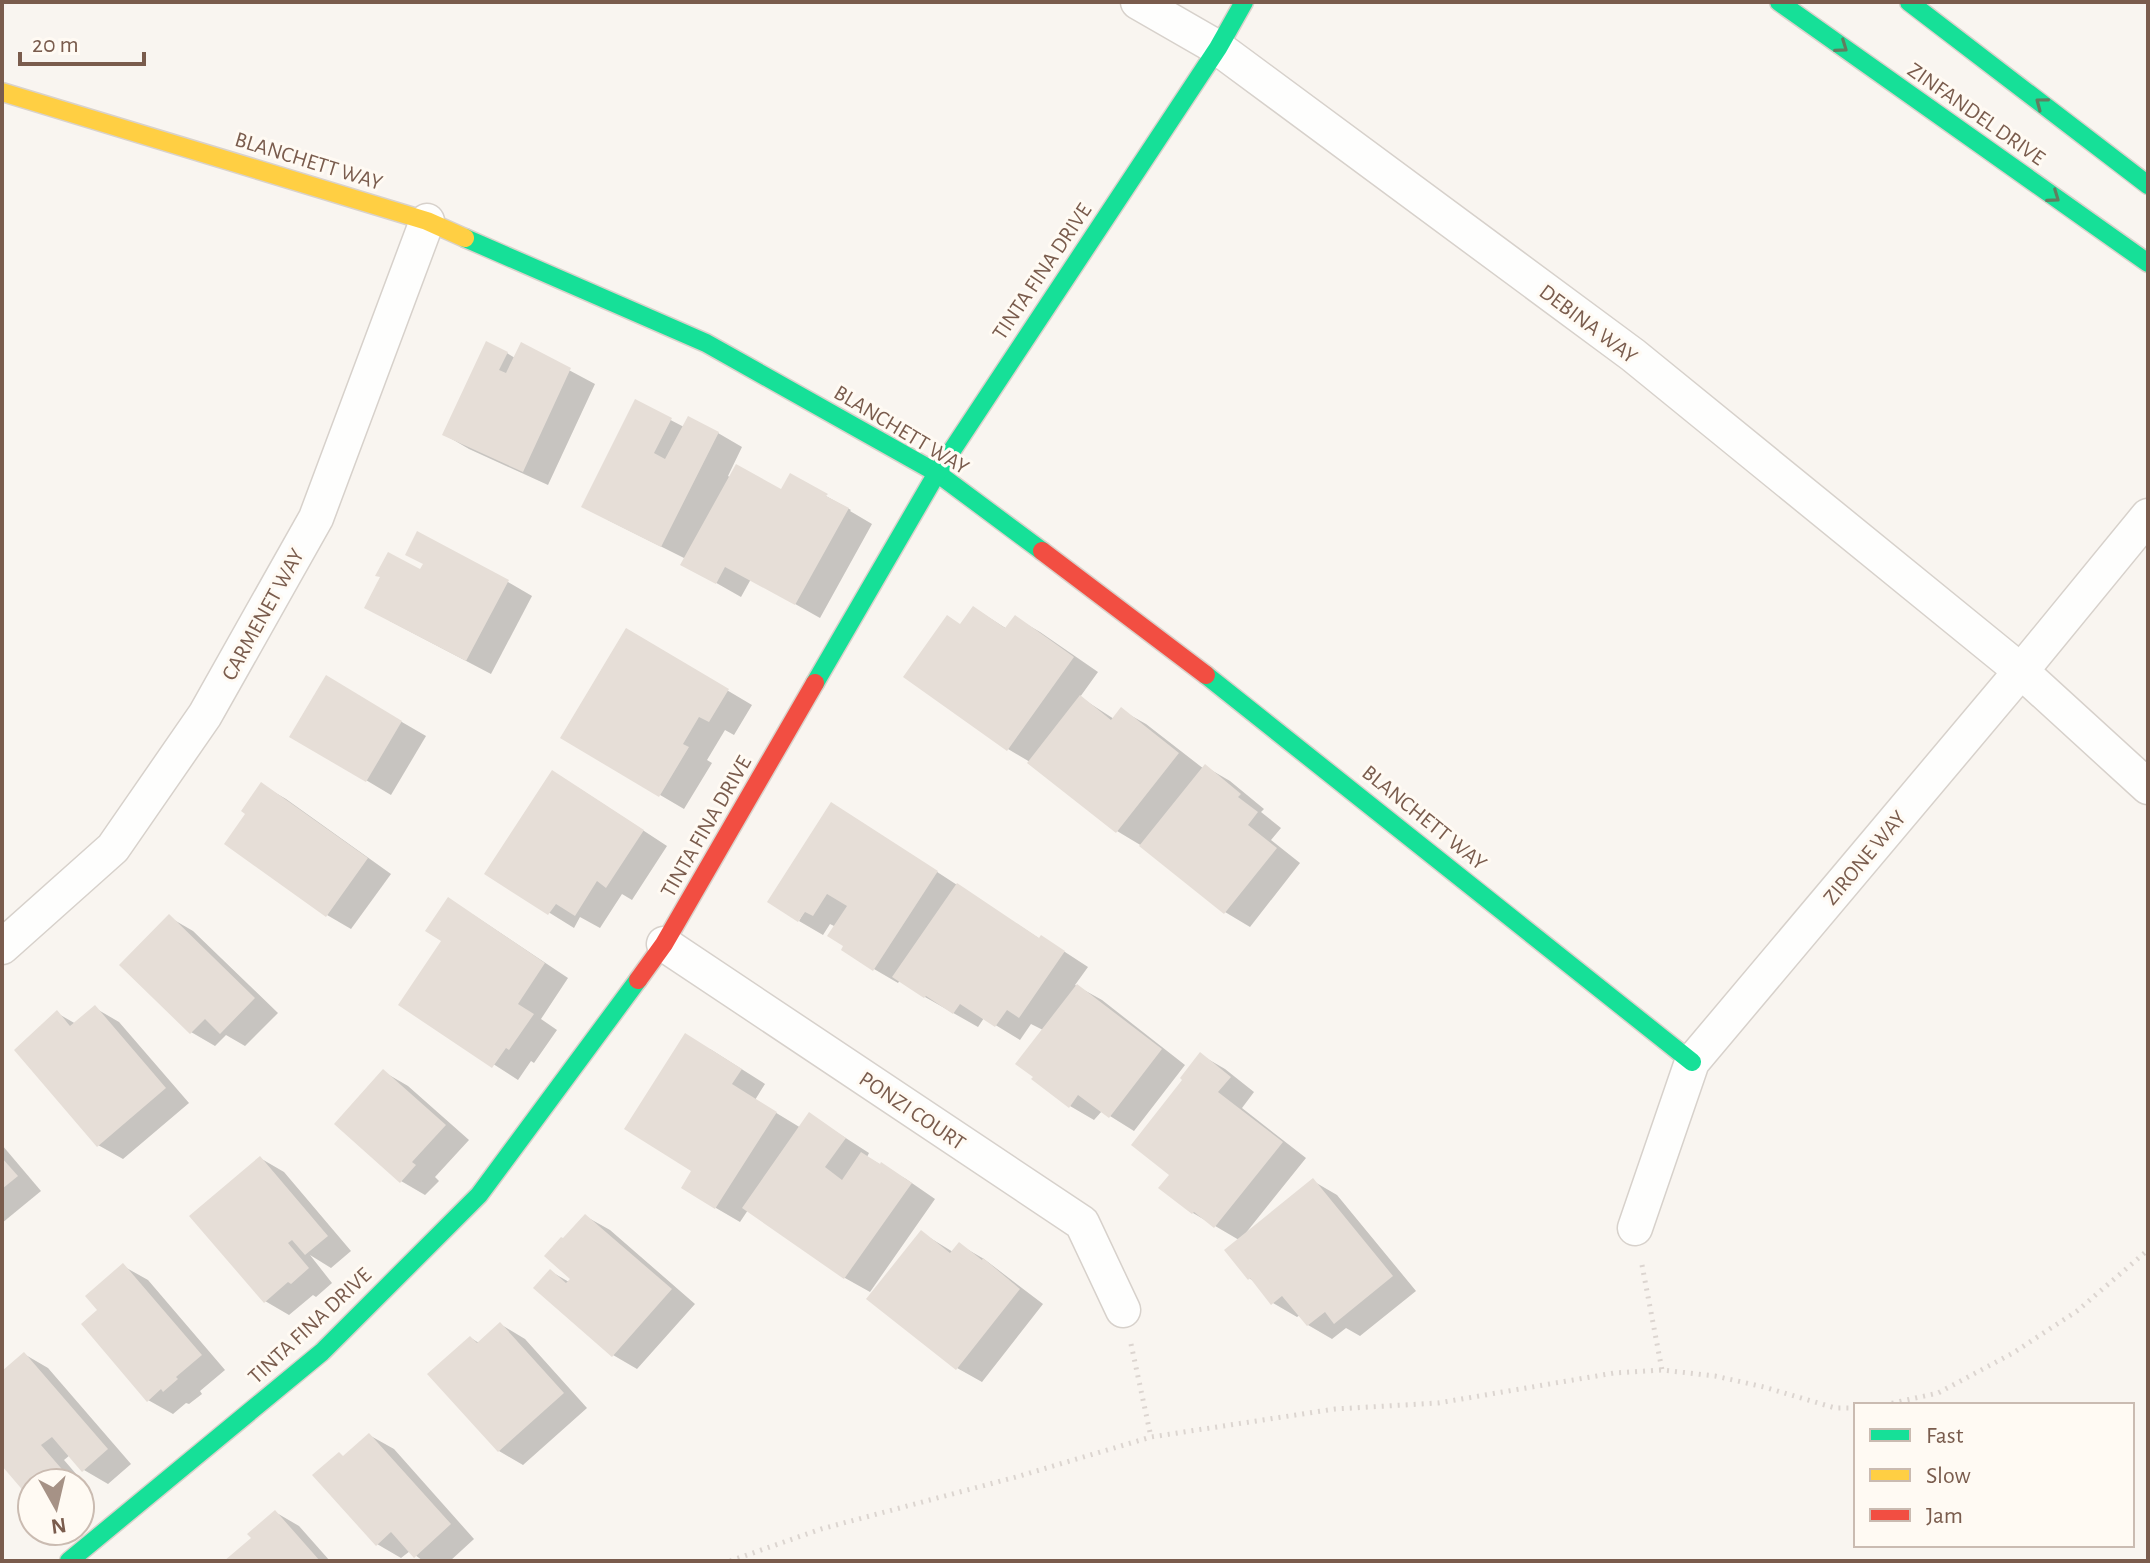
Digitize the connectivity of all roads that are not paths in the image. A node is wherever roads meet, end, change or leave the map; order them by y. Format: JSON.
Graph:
{"nodes":[{"id":1,"x":1138,"y":2,"type":"edge"},
{"id":2,"x":1244,"y":2,"type":"edge"},
{"id":3,"x":1779,"y":2,"type":"edge"},
{"id":4,"x":1909,"y":2,"type":"edge"},
{"id":5,"x":1218,"y":48,"type":"junction"},
{"id":6,"x":2,"y":92,"type":"edge"},
{"id":7,"x":2148,"y":185,"type":"edge"},
{"id":8,"x":427,"y":221,"type":"junction"},
{"id":9,"x":2148,"y":263,"type":"edge"},
{"id":10,"x":937,"y":473,"type":"junction"},
{"id":11,"x":2148,"y":516,"type":"edge"},
{"id":12,"x":2021,"y":671,"type":"junction"},
{"id":13,"x":2148,"y":787,"type":"edge"},
{"id":14,"x":664,"y":944,"type":"junction"},
{"id":15,"x":2,"y":947,"type":"edge"},
{"id":16,"x":1692,"y":1062,"type":"junction"},
{"id":17,"x":1635,"y":1228,"type":"road end"},
{"id":18,"x":1123,"y":1310,"type":"road end"},
{"id":19,"x":69,"y":1561,"type":"edge"}],
"edges":[{"from":1,"to":5,"type":"street","name":"DEBINA WAY"},
{"from":2,"to":5,"type":"street","name":"TINTA FINA DRIVE"},
{"from":3,"to":9,"type":"street","name":"ZINFANDEL DRIVE","one_way":true},
{"from":7,"to":4,"type":"street","name":"ZINFANDEL DRIVE","one_way":true},
{"from":5,"to":10,"type":"street","name":"TINTA FINA DRIVE"},
{"from":5,"to":12,"type":"street","name":"DEBINA WAY"},
{"from":6,"to":8,"type":"street","name":"BLANCHETT WAY"},
{"from":8,"to":10,"type":"street","name":"BLANCHETT WAY"},
{"from":8,"to":15,"type":"street","name":"CARMENET WAY"},
{"from":10,"to":14,"type":"street","name":"TINTA FINA DRIVE"},
{"from":10,"to":16,"type":"street","name":"BLANCHETT WAY"},
{"from":11,"to":12,"type":"street","name":"ZIRONE WAY"},
{"from":12,"to":13,"type":"street","name":"DEBINA WAY"},
{"from":12,"to":16,"type":"street","name":"ZIRONE WAY"},
{"from":14,"to":18,"type":"street","name":"PONZI COURT"},
{"from":14,"to":19,"type":"street","name":"TINTA FINA DRIVE"},
{"from":16,"to":17,"type":"street","name":"ZIRONE WAY"}]}
